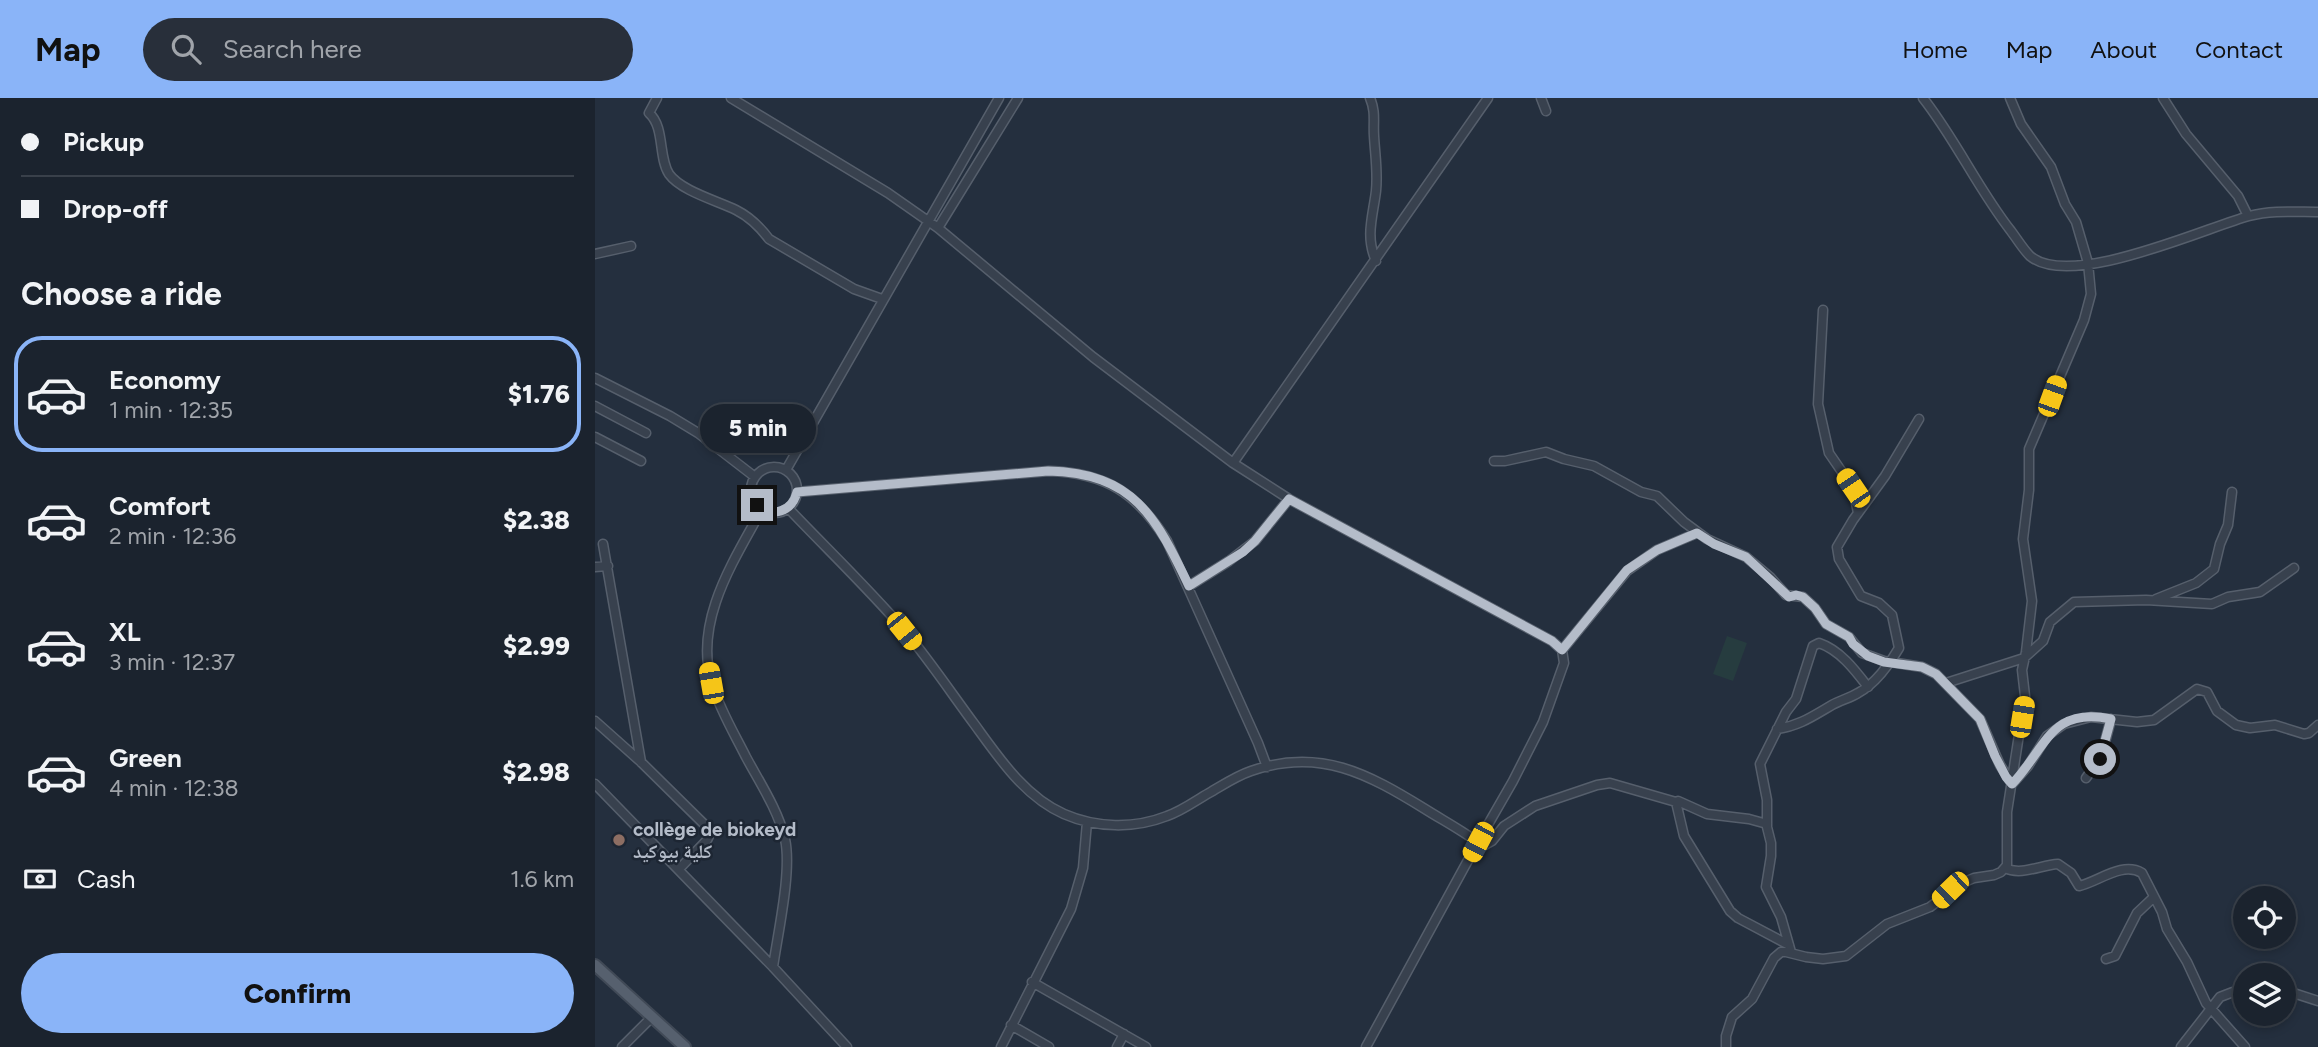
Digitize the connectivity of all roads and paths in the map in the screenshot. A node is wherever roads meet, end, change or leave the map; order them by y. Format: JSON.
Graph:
{"nodes":[{"id":1,"x":657,"y":98,"type":"edge"},
{"id":2,"x":731,"y":98,"type":"edge"},
{"id":3,"x":999,"y":98,"type":"edge"},
{"id":4,"x":1018,"y":98,"type":"edge"},
{"id":5,"x":1370,"y":98,"type":"edge"},
{"id":6,"x":1488,"y":98,"type":"edge"},
{"id":7,"x":1541,"y":98,"type":"edge"},
{"id":8,"x":1923,"y":98,"type":"edge"},
{"id":9,"x":2010,"y":98,"type":"edge"},
{"id":10,"x":2163,"y":98,"type":"edge"},
{"id":11,"x":1546,"y":111,"type":"dead end"},
{"id":12,"x":2318,"y":212,"type":"edge"},
{"id":13,"x":2248,"y":216,"type":"junction"},
{"id":14,"x":929,"y":221,"type":"junction"},
{"id":15,"x":938,"y":228,"type":"junction"},
{"id":16,"x":631,"y":246,"type":"dead end"},
{"id":17,"x":595,"y":254,"type":"edge"},
{"id":18,"x":1376,"y":261,"type":"junction"},
{"id":19,"x":2088,"y":263,"type":"junction"},
{"id":20,"x":882,"y":299,"type":"junction"},
{"id":21,"x":1823,"y":310,"type":"dead end"},
{"id":22,"x":595,"y":378,"type":"edge"},
{"id":23,"x":595,"y":406,"type":"edge"},
{"id":24,"x":1919,"y":419,"type":"dead end"},
{"id":25,"x":646,"y":433,"type":"dead end"},
{"id":26,"x":595,"y":436,"type":"edge"},
{"id":27,"x":641,"y":461,"type":"dead end"},
{"id":28,"x":1494,"y":461,"type":"dead end"},
{"id":29,"x":1233,"y":463,"type":"junction"},
{"id":30,"x":786,"y":470,"type":"junction"},
{"id":31,"x":755,"y":477,"type":"junction"},
{"id":32,"x":797,"y":492,"type":"junction"},
{"id":33,"x":2232,"y":492,"type":"dead end"},
{"id":34,"x":1289,"y":499,"type":"junction"},
{"id":35,"x":788,"y":508,"type":"junction"},
{"id":36,"x":762,"y":509,"type":"junction"},
{"id":37,"x":1858,"y":513,"type":"junction"},
{"id":38,"x":1697,"y":533,"type":"junction"},
{"id":39,"x":603,"y":544,"type":"dead end"},
{"id":40,"x":608,"y":566,"type":"junction"},
{"id":41,"x":595,"y":567,"type":"edge"},
{"id":42,"x":2294,"y":568,"type":"dead end"},
{"id":43,"x":1189,"y":586,"type":"junction"},
{"id":44,"x":2146,"y":600,"type":"junction"},
{"id":45,"x":1562,"y":650,"type":"junction"},
{"id":46,"x":2024,"y":658,"type":"junction"},
{"id":47,"x":1889,"y":662,"type":"junction"},
{"id":48,"x":1945,"y":683,"type":"junction"},
{"id":49,"x":1868,"y":687,"type":"junction"},
{"id":50,"x":2111,"y":719,"type":"junction"},
{"id":51,"x":595,"y":721,"type":"edge"},
{"id":52,"x":2318,"y":725,"type":"edge"},
{"id":53,"x":1777,"y":729,"type":"junction"},
{"id":54,"x":641,"y":762,"type":"junction"},
{"id":55,"x":1267,"y":766,"type":"junction"},
{"id":56,"x":2086,"y":778,"type":"dead end"},
{"id":57,"x":595,"y":784,"type":"edge"},
{"id":58,"x":2012,"y":784,"type":"junction"},
{"id":59,"x":1676,"y":802,"type":"junction"},
{"id":60,"x":1087,"y":822,"type":"junction"},
{"id":61,"x":1767,"y":824,"type":"junction"},
{"id":62,"x":1478,"y":842,"type":"junction"},
{"id":63,"x":2005,"y":868,"type":"junction"},
{"id":64,"x":679,"y":869,"type":"junction"},
{"id":65,"x":2154,"y":897,"type":"junction"},
{"id":66,"x":1790,"y":949,"type":"junction"},
{"id":67,"x":2106,"y":959,"type":"dead end"},
{"id":68,"x":595,"y":965,"type":"edge"},
{"id":69,"x":773,"y":967,"type":"junction"},
{"id":70,"x":1032,"y":982,"type":"junction"},
{"id":71,"x":2233,"y":993,"type":"edge"},
{"id":72,"x":2296,"y":994,"type":"edge"},
{"id":73,"x":2318,"y":1002,"type":"edge"},
{"id":74,"x":2210,"y":1008,"type":"junction"},
{"id":75,"x":652,"y":1017,"type":"junction"},
{"id":76,"x":1011,"y":1025,"type":"junction"},
{"id":77,"x":1124,"y":1034,"type":"junction"},
{"id":78,"x":622,"y":1047,"type":"edge"},
{"id":79,"x":685,"y":1047,"type":"edge"},
{"id":80,"x":847,"y":1047,"type":"edge"},
{"id":81,"x":1001,"y":1047,"type":"edge"},
{"id":82,"x":1049,"y":1047,"type":"edge"},
{"id":83,"x":1117,"y":1047,"type":"edge"},
{"id":84,"x":1146,"y":1047,"type":"edge"},
{"id":85,"x":1366,"y":1047,"type":"edge"},
{"id":86,"x":1726,"y":1047,"type":"edge"},
{"id":87,"x":2181,"y":1047,"type":"edge"},
{"id":88,"x":2245,"y":1047,"type":"edge"}],
"edges":[{"from":1,"to":20,"type":"street"},
{"from":2,"to":14,"type":"street"},
{"from":3,"to":14,"type":"street"},
{"from":4,"to":15,"type":"street"},
{"from":5,"to":18,"type":"street"},
{"from":6,"to":18,"type":"street"},
{"from":7,"to":11,"type":"street"},
{"from":8,"to":19,"type":"street"},
{"from":9,"to":19,"type":"street"},
{"from":10,"to":13,"type":"street"},
{"from":12,"to":13,"type":"street"},
{"from":13,"to":19,"type":"street"},
{"from":14,"to":15,"type":"street"},
{"from":14,"to":20,"type":"street"},
{"from":15,"to":29,"type":"street"},
{"from":16,"to":17,"type":"street"},
{"from":18,"to":29,"type":"street"},
{"from":19,"to":46,"type":"street"},
{"from":20,"to":30,"type":"street"},
{"from":21,"to":37,"type":"street"},
{"from":22,"to":31,"type":"street"},
{"from":23,"to":25,"type":"street"},
{"from":24,"to":37,"type":"street"},
{"from":26,"to":27,"type":"street"},
{"from":28,"to":38,"type":"street"},
{"from":29,"to":34,"type":"street"},
{"from":30,"to":31,"type":"street"},
{"from":30,"to":32,"type":"street"},
{"from":31,"to":36,"type":"street"},
{"from":32,"to":35,"type":"street"},
{"from":32,"to":43,"type":"street"},
{"from":33,"to":44,"type":"street"},
{"from":34,"to":43,"type":"street"},
{"from":34,"to":45,"type":"street"},
{"from":35,"to":36,"type":"street"},
{"from":35,"to":60,"type":"street"},
{"from":36,"to":69,"type":"street"},
{"from":37,"to":47,"type":"street"},
{"from":38,"to":45,"type":"street"},
{"from":38,"to":47,"type":"street"},
{"from":39,"to":40,"type":"street"},
{"from":40,"to":41,"type":"street"},
{"from":40,"to":54,"type":"street"},
{"from":42,"to":44,"type":"street"},
{"from":43,"to":55,"type":"street"},
{"from":44,"to":46,"type":"street"},
{"from":45,"to":62,"type":"street"},
{"from":46,"to":48,"type":"street"},
{"from":46,"to":58,"type":"street"},
{"from":47,"to":48,"type":"street"},
{"from":47,"to":49,"type":"street"},
{"from":48,"to":58,"type":"street"},
{"from":49,"to":53,"type":"street"},
{"from":49,"to":53,"type":"street"},
{"from":50,"to":52,"type":"street"},
{"from":50,"to":56,"type":"street"},
{"from":50,"to":58,"type":"street"},
{"from":51,"to":54,"type":"street"},
{"from":53,"to":61,"type":"street"},
{"from":54,"to":64,"type":"street"},
{"from":55,"to":60,"type":"street"},
{"from":55,"to":62,"type":"street"},
{"from":57,"to":64,"type":"street"},
{"from":58,"to":63,"type":"street"},
{"from":59,"to":61,"type":"street"},
{"from":59,"to":62,"type":"street"},
{"from":59,"to":66,"type":"street"},
{"from":60,"to":70,"type":"street"},
{"from":61,"to":66,"type":"street"},
{"from":62,"to":85,"type":"street"},
{"from":63,"to":65,"type":"street"},
{"from":63,"to":66,"type":"street"},
{"from":64,"to":69,"type":"street"},
{"from":65,"to":67,"type":"street"},
{"from":65,"to":74,"type":"street"},
{"from":66,"to":86,"type":"street"},
{"from":68,"to":75,"type":"main road"},
{"from":69,"to":80,"type":"street"},
{"from":70,"to":76,"type":"street"},
{"from":70,"to":77,"type":"street"},
{"from":71,"to":74,"type":"street"},
{"from":72,"to":73,"type":"street"},
{"from":74,"to":87,"type":"street"},
{"from":74,"to":88,"type":"street"},
{"from":75,"to":78,"type":"street"},
{"from":75,"to":79,"type":"main road"},
{"from":76,"to":81,"type":"street"},
{"from":76,"to":82,"type":"street"},
{"from":77,"to":83,"type":"street"},
{"from":77,"to":84,"type":"street"}]}
